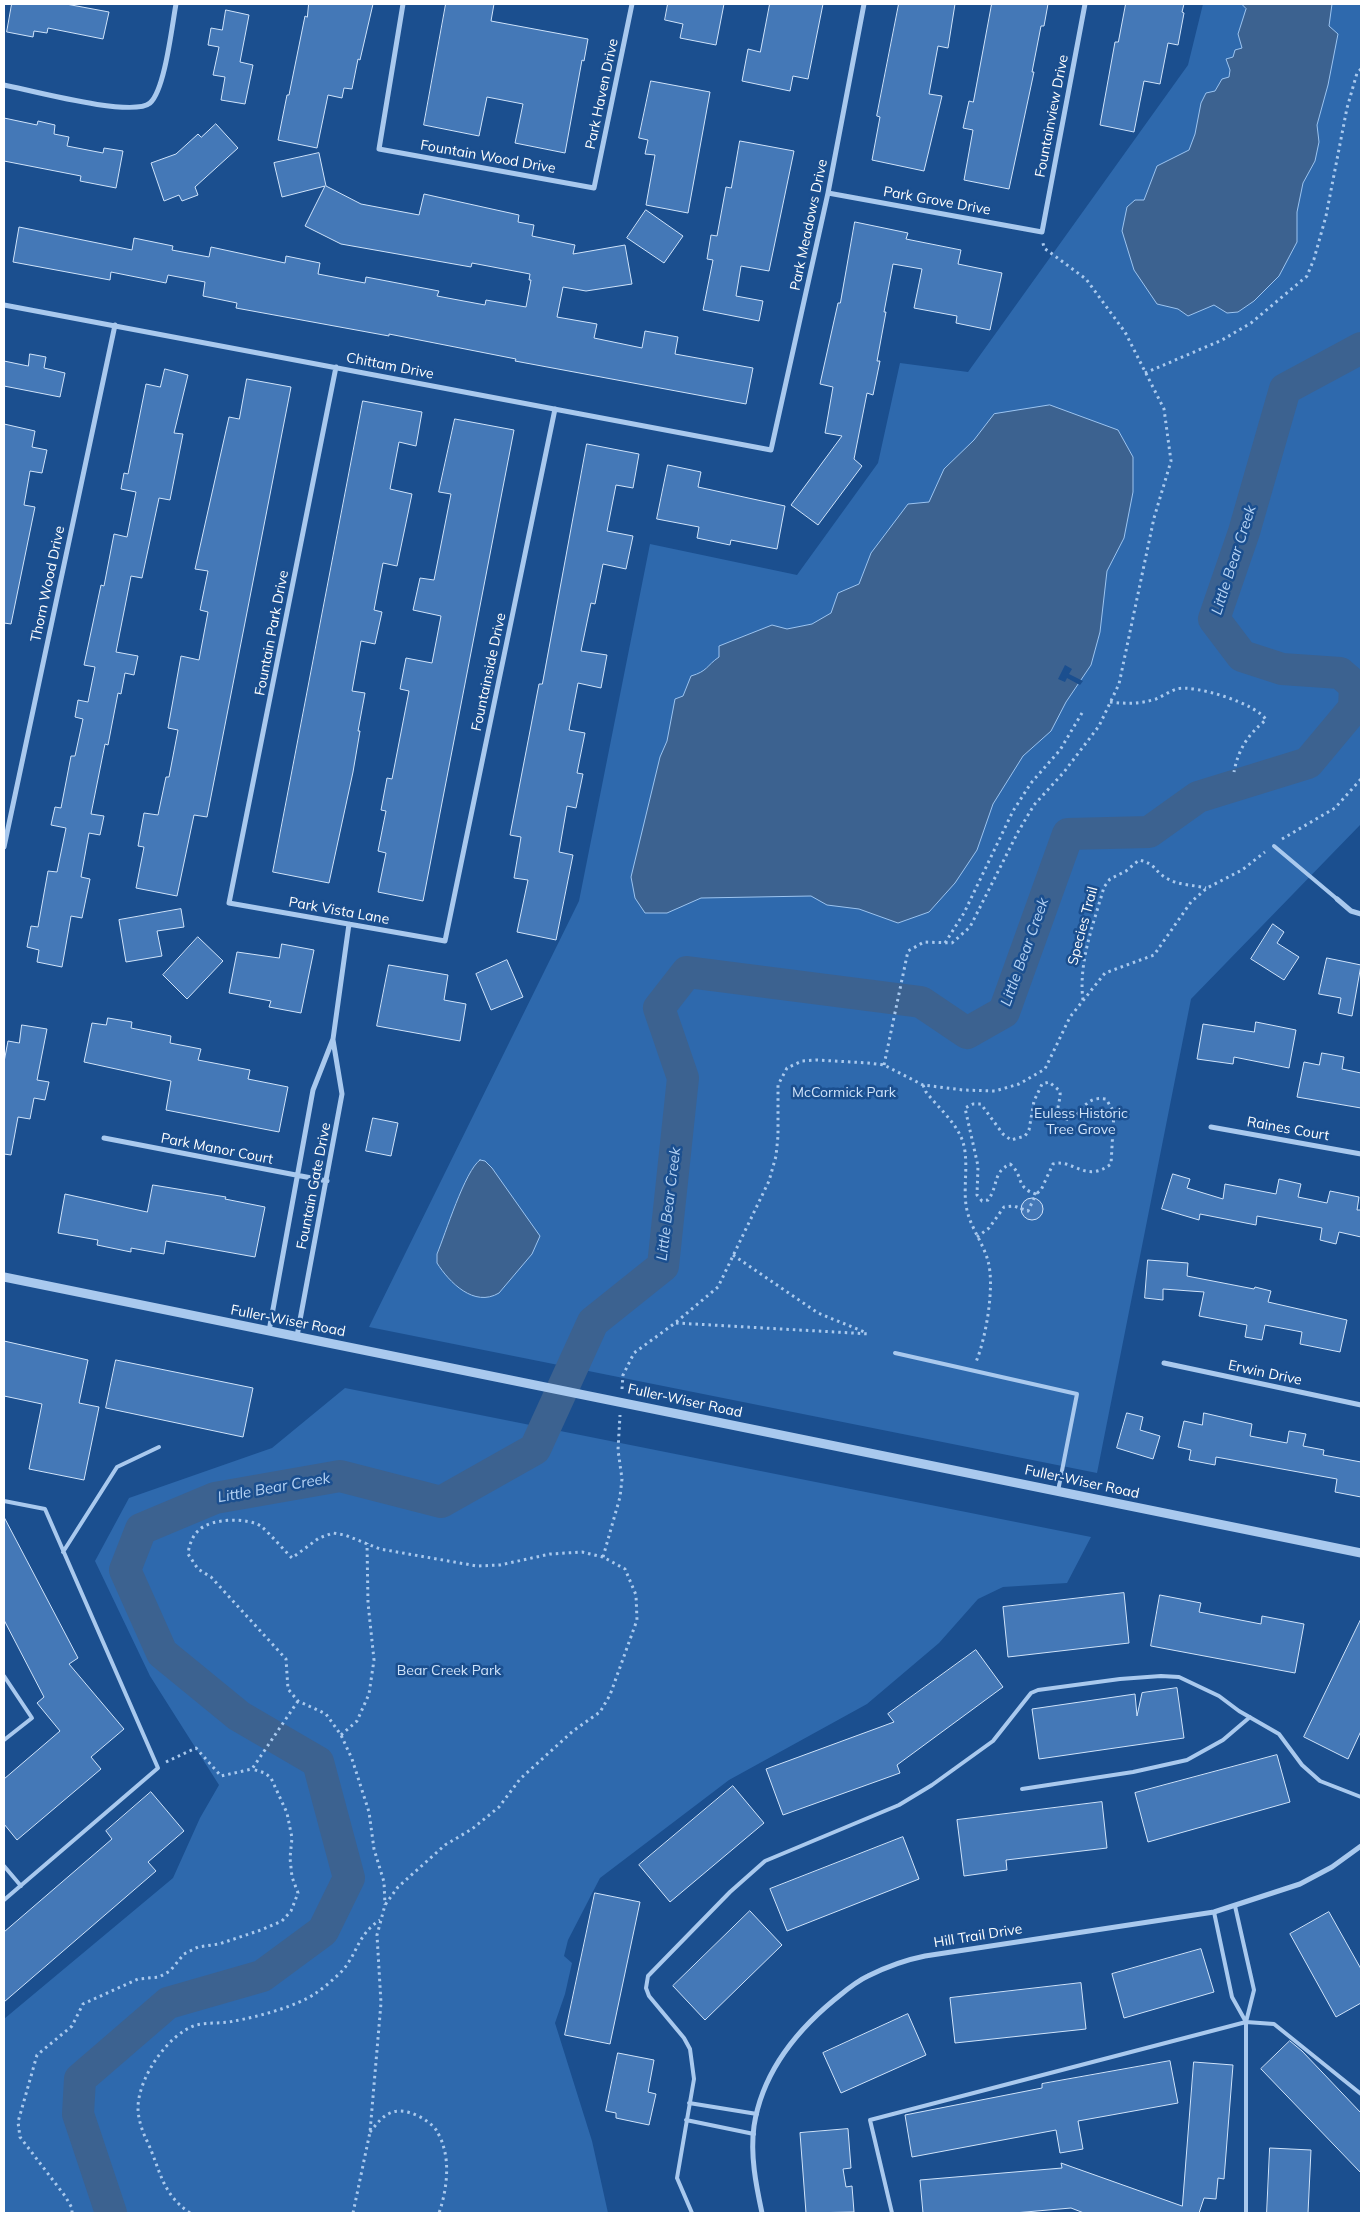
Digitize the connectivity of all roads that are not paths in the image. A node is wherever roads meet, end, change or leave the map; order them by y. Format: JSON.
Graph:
{"nodes":[{"id":1,"x":176,"y":4,"type":"edge"},
{"id":2,"x":403,"y":4,"type":"edge"},
{"id":3,"x":632,"y":4,"type":"edge"},
{"id":4,"x":864,"y":4,"type":"edge"},
{"id":5,"x":1085,"y":4,"type":"edge"},
{"id":6,"x":4,"y":85,"type":"edge"},
{"id":7,"x":594,"y":188,"type":"joint"},
{"id":8,"x":828,"y":193,"type":"junction"},
{"id":9,"x":1042,"y":232,"type":"joint"},
{"id":10,"x":4,"y":304,"type":"edge"},
{"id":11,"x":115,"y":325,"type":"junction"},
{"id":12,"x":336,"y":367,"type":"junction"},
{"id":13,"x":556,"y":409,"type":"junction"},
{"id":14,"x":771,"y":450,"type":"joint"},
{"id":15,"x":1274,"y":846,"type":"road end"},
{"id":16,"x":4,"y":847,"type":"edge"},
{"id":17,"x":1337,"y":899,"type":"joint"},
{"id":18,"x":229,"y":903,"type":"joint"},
{"id":19,"x":1361,"y":914,"type":"edge"},
{"id":20,"x":349,"y":924,"type":"junction"},
{"id":21,"x":445,"y":941,"type":"joint"},
{"id":22,"x":333,"y":1039,"type":"junction"},
{"id":23,"x":1211,"y":1127,"type":"dead end"},
{"id":24,"x":104,"y":1138,"type":"dead end"},
{"id":25,"x":1361,"y":1154,"type":"edge"},
{"id":26,"x":297,"y":1176,"type":"junction"},
{"id":27,"x":327,"y":1181,"type":"junction"},
{"id":28,"x":4,"y":1277,"type":"edge"},
{"id":29,"x":269,"y":1331,"type":"junction"},
{"id":30,"x":297,"y":1336,"type":"junction"},
{"id":31,"x":895,"y":1353,"type":"dead end"},
{"id":32,"x":1164,"y":1363,"type":"dead end"},
{"id":33,"x":1361,"y":1403,"type":"edge"},
{"id":34,"x":160,"y":1447,"type":"dead end"},
{"id":35,"x":1058,"y":1491,"type":"junction"},
{"id":36,"x":4,"y":1501,"type":"edge"},
{"id":37,"x":63,"y":1552,"type":"junction"},
{"id":38,"x":1361,"y":1554,"type":"edge"},
{"id":39,"x":4,"y":1676,"type":"edge"},
{"id":40,"x":1250,"y":1717,"type":"junction"},
{"id":41,"x":4,"y":1740,"type":"edge"},
{"id":42,"x":1022,"y":1789,"type":"dead end"},
{"id":43,"x":1361,"y":1797,"type":"edge"},
{"id":44,"x":1361,"y":1846,"type":"edge"},
{"id":45,"x":4,"y":1866,"type":"edge"},
{"id":46,"x":21,"y":1886,"type":"junction"},
{"id":47,"x":4,"y":1900,"type":"edge"},
{"id":48,"x":1236,"y":1906,"type":"junction"},
{"id":49,"x":1214,"y":1912,"type":"junction"},
{"id":50,"x":1246,"y":2022,"type":"junction"},
{"id":51,"x":1361,"y":2094,"type":"edge"},
{"id":52,"x":689,"y":2103,"type":"junction"},
{"id":53,"x":756,"y":2114,"type":"junction"},
{"id":54,"x":686,"y":2120,"type":"junction"},
{"id":55,"x":754,"y":2134,"type":"junction"},
{"id":56,"x":692,"y":2213,"type":"edge"},
{"id":57,"x":762,"y":2213,"type":"edge"},
{"id":58,"x":892,"y":2213,"type":"edge"},
{"id":59,"x":1246,"y":2213,"type":"edge"}],
"edges":[{"from":1,"to":6,"type":"street"},
{"from":2,"to":7,"type":"street","name":"Fountain Wood Drive"},
{"from":3,"to":7,"type":"street","name":"Park Haven Drive"},
{"from":4,"to":8,"type":"street","name":"Park Meadows Drive"},
{"from":5,"to":9,"type":"street","name":"Fountainview Drive"},
{"from":8,"to":9,"type":"street","name":"Park Grove Drive"},
{"from":8,"to":14,"type":"street","name":"Park Meadows Drive"},
{"from":10,"to":11,"type":"street","name":"Chittam Drive"},
{"from":11,"to":12,"type":"street","name":"Chittam Drive"},
{"from":11,"to":16,"type":"street","name":"Thorn Wood Drive"},
{"from":12,"to":13,"type":"street","name":"Chittam Drive"},
{"from":12,"to":18,"type":"street","name":"Fountain Park Drive"},
{"from":13,"to":14,"type":"street","name":"Chittam Drive"},
{"from":13,"to":21,"type":"street","name":"Fountainside Drive"},
{"from":15,"to":17,"type":"lane"},
{"from":17,"to":19,"type":"street"},
{"from":18,"to":20,"type":"street","name":"Park Vista Lane"},
{"from":20,"to":21,"type":"street","name":"Park Vista Lane"},
{"from":20,"to":22,"type":"street","name":"Fountain Gate Drive"},
{"from":22,"to":26,"type":"street","name":"Fountain Gate Drive"},
{"from":22,"to":27,"type":"street","name":"Fountain Gate Drive"},
{"from":23,"to":25,"type":"street","name":"Raines Court"},
{"from":24,"to":26,"type":"street","name":"Park Manor Court"},
{"from":26,"to":27,"type":"street","name":"Park Manor Court"},
{"from":26,"to":29,"type":"street","name":"Fountain Gate Drive"},
{"from":27,"to":30,"type":"street","name":"Fountain Gate Drive"},
{"from":28,"to":29,"type":"street","name":"Fuller-Wiser Road"},
{"from":29,"to":30,"type":"street","name":"Fuller-Wiser Road"},
{"from":30,"to":35,"type":"street","name":"Fuller-Wiser Road"},
{"from":31,"to":35,"type":"lane"},
{"from":32,"to":33,"type":"street","name":"Erwin Drive"},
{"from":34,"to":37,"type":"lane"},
{"from":35,"to":38,"type":"street","name":"Fuller-Wiser Road"},
{"from":36,"to":37,"type":"lane"},
{"from":37,"to":46,"type":"lane"},
{"from":39,"to":41,"type":"lane"},
{"from":40,"to":42,"type":"lane"},
{"from":40,"to":43,"type":"lane"},
{"from":40,"to":52,"type":"lane"},
{"from":44,"to":48,"type":"street","name":"Hill Trail Drive"},
{"from":45,"to":46,"type":"lane"},
{"from":46,"to":47,"type":"lane"},
{"from":48,"to":49,"type":"street","name":"Hill Trail Drive"},
{"from":48,"to":50,"type":"lane"},
{"from":49,"to":50,"type":"lane"},
{"from":49,"to":53,"type":"street","name":"Hill Trail Drive"},
{"from":50,"to":51,"type":"lane"},
{"from":50,"to":58,"type":"lane"},
{"from":50,"to":59,"type":"lane"},
{"from":52,"to":53,"type":"lane"},
{"from":52,"to":54,"type":"lane"},
{"from":53,"to":55,"type":"street","name":"Hill Trail Drive"},
{"from":54,"to":55,"type":"lane"},
{"from":54,"to":56,"type":"lane"},
{"from":55,"to":57,"type":"street","name":"Hill Trail Drive"}]}
